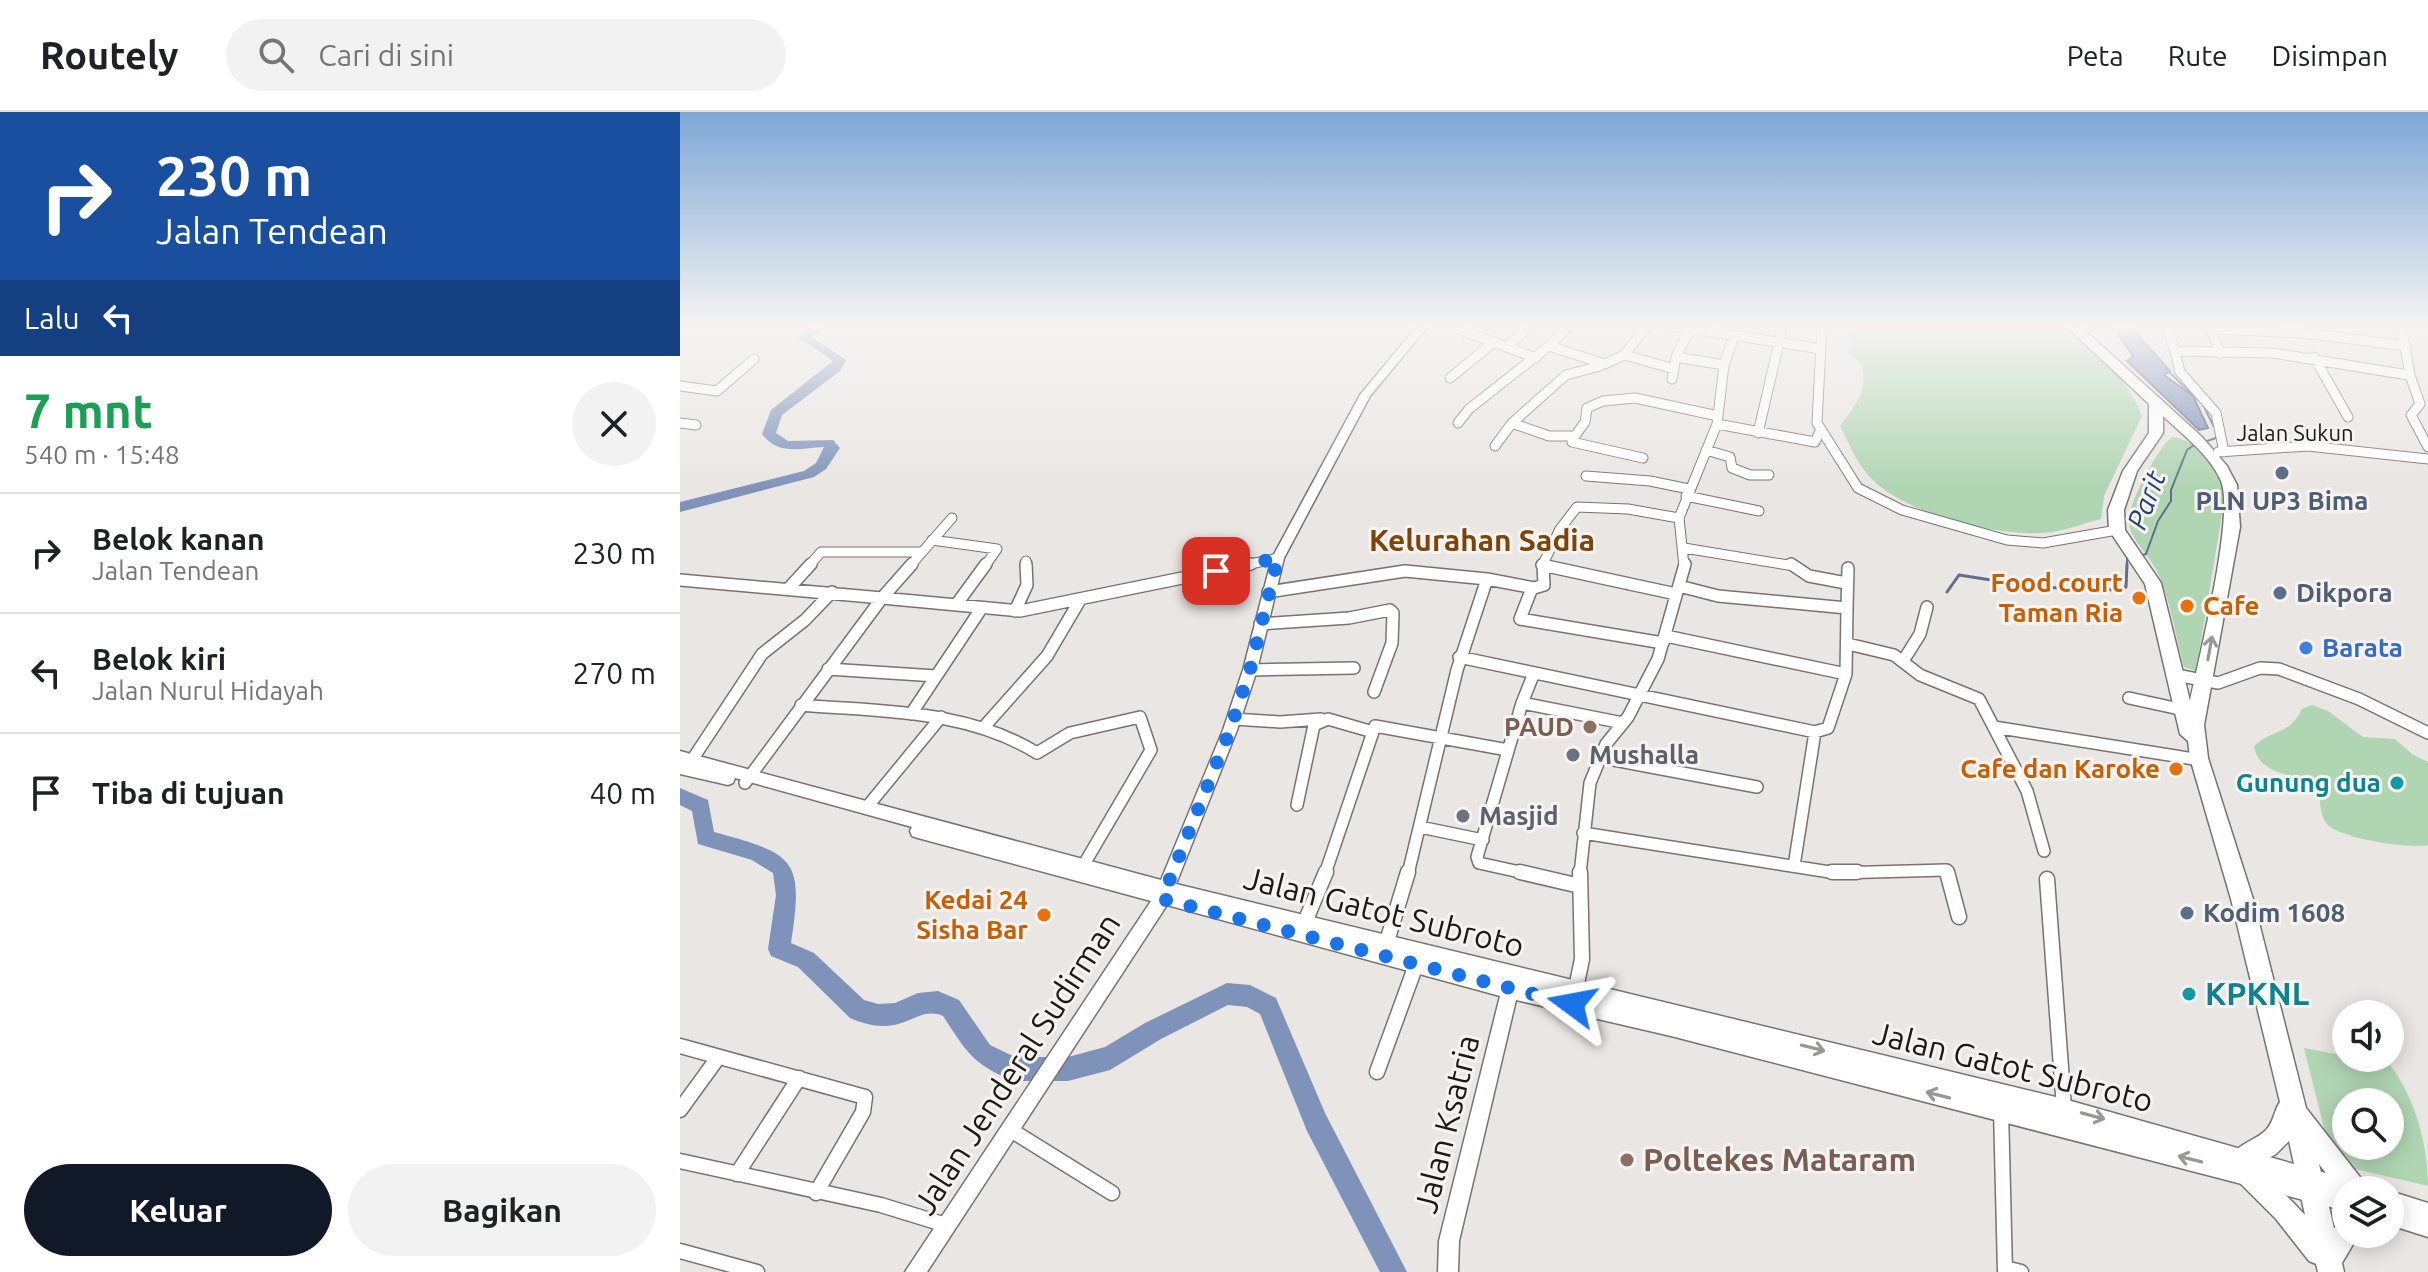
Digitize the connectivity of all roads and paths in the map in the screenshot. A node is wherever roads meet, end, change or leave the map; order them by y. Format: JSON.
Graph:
{"nodes":[{"id":1,"x":731,"y":379,"type":"edge"},
{"id":2,"x":1378,"y":379,"type":"edge"},
{"id":3,"x":1508,"y":379,"type":"edge"},
{"id":4,"x":1561,"y":379,"type":"edge"},
{"id":5,"x":1722,"y":379,"type":"edge"},
{"id":6,"x":1772,"y":379,"type":"edge"},
{"id":7,"x":1818,"y":379,"type":"edge"},
{"id":8,"x":2131,"y":379,"type":"edge"},
{"id":9,"x":2186,"y":379,"type":"edge"},
{"id":10,"x":2327,"y":379,"type":"edge"},
{"id":11,"x":2408,"y":379,"type":"edge"},
{"id":12,"x":680,"y":386,"type":"edge"},
{"id":13,"x":2156,"y":402,"type":"junction"},
{"id":14,"x":2424,"y":404,"type":"edge"},
{"id":15,"x":2348,"y":417,"type":"dead end"},
{"id":16,"x":1718,"y":420,"type":"junction"},
{"id":17,"x":680,"y":423,"type":"edge"},
{"id":18,"x":1458,"y":423,"type":"dead end"},
{"id":19,"x":1512,"y":423,"type":"junction"},
{"id":20,"x":696,"y":425,"type":"dead end"},
{"id":21,"x":1820,"y":431,"type":"junction"},
{"id":22,"x":1758,"y":433,"type":"junction"},
{"id":23,"x":2156,"y":433,"type":"junction"},
{"id":24,"x":1575,"y":436,"type":"junction"},
{"id":25,"x":1495,"y":446,"type":"dead end"},
{"id":26,"x":2206,"y":446,"type":"junction"},
{"id":27,"x":2428,"y":447,"type":"edge"},
{"id":28,"x":1706,"y":450,"type":"junction"},
{"id":29,"x":1643,"y":458,"type":"dead end"},
{"id":30,"x":2428,"y":459,"type":"edge"},
{"id":31,"x":1769,"y":475,"type":"dead end"},
{"id":32,"x":1586,"y":476,"type":"dead end"},
{"id":33,"x":1688,"y":492,"type":"junction"},
{"id":34,"x":1759,"y":511,"type":"dead end"},
{"id":35,"x":952,"y":518,"type":"dead end"},
{"id":36,"x":1679,"y":518,"type":"junction"},
{"id":37,"x":2117,"y":530,"type":"junction"},
{"id":38,"x":932,"y":540,"type":"junction"},
{"id":39,"x":1684,"y":548,"type":"junction"},
{"id":40,"x":922,"y":552,"type":"junction"},
{"id":41,"x":1278,"y":558,"type":"junction"},
{"id":42,"x":1026,"y":561,"type":"dead end"},
{"id":43,"x":1542,"y":565,"type":"junction"},
{"id":44,"x":1848,"y":568,"type":"dead end"},
{"id":45,"x":1487,"y":579,"type":"junction"},
{"id":46,"x":682,"y":580,"type":"edge"},
{"id":47,"x":1846,"y":583,"type":"junction"},
{"id":48,"x":789,"y":588,"type":"junction"},
{"id":49,"x":1532,"y":588,"type":"junction"},
{"id":50,"x":1678,"y":590,"type":"junction"},
{"id":51,"x":832,"y":592,"type":"junction"},
{"id":52,"x":1268,"y":592,"type":"junction"},
{"id":53,"x":882,"y":598,"type":"junction"},
{"id":54,"x":1080,"y":600,"type":"junction"},
{"id":55,"x":956,"y":605,"type":"junction"},
{"id":56,"x":1927,"y":607,"type":"dead end"},
{"id":57,"x":1847,"y":608,"type":"junction"},
{"id":58,"x":981,"y":609,"type":"junction"},
{"id":59,"x":1015,"y":611,"type":"junction"},
{"id":60,"x":1260,"y":624,"type":"junction"},
{"id":61,"x":1664,"y":639,"type":"junction"},
{"id":62,"x":1848,"y":644,"type":"junction"},
{"id":63,"x":1459,"y":657,"type":"junction"},
{"id":64,"x":1903,"y":661,"type":"junction"},
{"id":65,"x":1354,"y":668,"type":"dead end"},
{"id":66,"x":828,"y":669,"type":"junction"},
{"id":67,"x":1250,"y":670,"type":"junction"},
{"id":68,"x":1534,"y":673,"type":"junction"},
{"id":69,"x":1846,"y":674,"type":"junction"},
{"id":70,"x":2176,"y":675,"type":"junction"},
{"id":71,"x":936,"y":676,"type":"junction"},
{"id":72,"x":2204,"y":682,"type":"junction"},
{"id":73,"x":1374,"y":692,"type":"dead end"},
{"id":74,"x":1639,"y":695,"type":"junction"},
{"id":75,"x":2129,"y":698,"type":"dead end"},
{"id":76,"x":1522,"y":703,"type":"junction"},
{"id":77,"x":801,"y":705,"type":"junction"},
{"id":78,"x":2184,"y":710,"type":"junction"},
{"id":79,"x":911,"y":714,"type":"junction"},
{"id":80,"x":941,"y":717,"type":"junction"},
{"id":81,"x":1234,"y":719,"type":"junction"},
{"id":82,"x":1328,"y":719,"type":"junction"},
{"id":83,"x":1623,"y":723,"type":"junction"},
{"id":84,"x":1994,"y":727,"type":"junction"},
{"id":85,"x":983,"y":728,"type":"junction"},
{"id":86,"x":1373,"y":732,"type":"junction"},
{"id":87,"x":1815,"y":732,"type":"junction"},
{"id":88,"x":2428,"y":733,"type":"edge"},
{"id":89,"x":1441,"y":738,"type":"junction"},
{"id":90,"x":1508,"y":750,"type":"junction"},
{"id":91,"x":1598,"y":757,"type":"junction"},
{"id":92,"x":2194,"y":759,"type":"junction"},
{"id":93,"x":684,"y":762,"type":"edge"},
{"id":94,"x":748,"y":779,"type":"junction"},
{"id":95,"x":1757,"y":787,"type":"dead end"},
{"id":96,"x":1297,"y":805,"type":"dead end"},
{"id":97,"x":867,"y":807,"type":"junction"},
{"id":98,"x":918,"y":826,"type":"junction"},
{"id":99,"x":1420,"y":827,"type":"junction"},
{"id":100,"x":1583,"y":833,"type":"junction"},
{"id":101,"x":1483,"y":840,"type":"junction"},
{"id":102,"x":2044,"y":851,"type":"dead end"},
{"id":103,"x":1083,"y":866,"type":"junction"},
{"id":104,"x":1794,"y":866,"type":"junction"},
{"id":105,"x":2047,"y":879,"type":"dead end"},
{"id":106,"x":1580,"y":886,"type":"junction"},
{"id":107,"x":1164,"y":894,"type":"junction"},
{"id":108,"x":2239,"y":898,"type":"junction"},
{"id":109,"x":1959,"y":917,"type":"dead end"},
{"id":110,"x":1302,"y":928,"type":"junction"},
{"id":111,"x":1384,"y":950,"type":"junction"},
{"id":112,"x":1416,"y":965,"type":"junction"},
{"id":113,"x":1510,"y":990,"type":"junction"},
{"id":114,"x":1574,"y":997,"type":"junction"},
{"id":115,"x":680,"y":1046,"type":"edge"},
{"id":116,"x":717,"y":1059,"type":"junction"},
{"id":117,"x":1377,"y":1072,"type":"dead end"},
{"id":118,"x":799,"y":1078,"type":"junction"},
{"id":119,"x":2001,"y":1102,"type":"junction"},
{"id":120,"x":2064,"y":1108,"type":"junction"},
{"id":121,"x":680,"y":1110,"type":"edge"},
{"id":122,"x":2291,"y":1112,"type":"junction"},
{"id":123,"x":1009,"y":1129,"type":"junction"},
{"id":124,"x":680,"y":1161,"type":"edge"},
{"id":125,"x":2246,"y":1166,"type":"junction"},
{"id":126,"x":737,"y":1174,"type":"junction"},
{"id":127,"x":2343,"y":1176,"type":"edge"},
{"id":128,"x":2305,"y":1182,"type":"junction"},
{"id":129,"x":2332,"y":1186,"type":"edge"},
{"id":130,"x":816,"y":1193,"type":"junction"},
{"id":131,"x":1112,"y":1193,"type":"dead end"},
{"id":132,"x":2332,"y":1195,"type":"edge"},
{"id":133,"x":2404,"y":1205,"type":"edge"},
{"id":134,"x":2428,"y":1213,"type":"edge"},
{"id":135,"x":2404,"y":1219,"type":"edge"},
{"id":136,"x":946,"y":1225,"type":"junction"},
{"id":137,"x":2428,"y":1227,"type":"edge"},
{"id":138,"x":680,"y":1251,"type":"edge"},
{"id":139,"x":2325,"y":1264,"type":"edge"},
{"id":140,"x":2010,"y":1271,"type":"edge"},
{"id":141,"x":757,"y":1272,"type":"edge"},
{"id":142,"x":915,"y":1272,"type":"edge"},
{"id":143,"x":1448,"y":1272,"type":"edge"}],
"edges":[{"from":1,"to":12,"type":"street"},
{"from":2,"to":41,"type":"street","name":"Jalan Jenderal Sudirman"},
{"from":3,"to":18,"type":"street"},
{"from":4,"to":19,"type":"street"},
{"from":5,"to":16,"type":"street"},
{"from":6,"to":22,"type":"street"},
{"from":7,"to":21,"type":"street"},
{"from":8,"to":13,"type":"highway"},
{"from":9,"to":26,"type":"street"},
{"from":10,"to":15,"type":"street"},
{"from":11,"to":14,"type":"street"},
{"from":13,"to":23,"type":"highway"},
{"from":13,"to":26,"type":"highway"},
{"from":14,"to":27,"type":"street"},
{"from":16,"to":22,"type":"street"},
{"from":16,"to":24,"type":"street"},
{"from":16,"to":28,"type":"street"},
{"from":17,"to":20,"type":"street"},
{"from":19,"to":24,"type":"street"},
{"from":19,"to":25,"type":"street"},
{"from":21,"to":22,"type":"street"},
{"from":21,"to":37,"type":"street"},
{"from":23,"to":26,"type":"highway"},
{"from":23,"to":37,"type":"highway"},
{"from":24,"to":29,"type":"street"},
{"from":26,"to":30,"type":"street","name":"Jalan Sukun"},
{"from":72,"to":26,"type":"highway","one_way":true},
{"from":28,"to":31,"type":"street"},
{"from":28,"to":33,"type":"street"},
{"from":32,"to":33,"type":"street"},
{"from":33,"to":34,"type":"street"},
{"from":33,"to":36,"type":"street"},
{"from":35,"to":38,"type":"street"},
{"from":36,"to":39,"type":"street"},
{"from":36,"to":43,"type":"street"},
{"from":37,"to":70,"type":"highway"},
{"from":38,"to":40,"type":"street"},
{"from":38,"to":55,"type":"street"},
{"from":39,"to":47,"type":"street"},
{"from":39,"to":50,"type":"street"},
{"from":40,"to":48,"type":"street"},
{"from":40,"to":53,"type":"street"},
{"from":41,"to":52,"type":"street","name":"Jalan Jenderal Sudirman"},
{"from":41,"to":54,"type":"street"},
{"from":42,"to":59,"type":"street"},
{"from":43,"to":49,"type":"street"},
{"from":43,"to":50,"type":"street"},
{"from":44,"to":47,"type":"street"},
{"from":45,"to":49,"type":"street"},
{"from":45,"to":52,"type":"street"},
{"from":45,"to":63,"type":"street"},
{"from":46,"to":48,"type":"street"},
{"from":47,"to":57,"type":"street"},
{"from":48,"to":51,"type":"street"},
{"from":49,"to":61,"type":"street"},
{"from":50,"to":57,"type":"street"},
{"from":50,"to":61,"type":"street"},
{"from":51,"to":53,"type":"street"},
{"from":51,"to":93,"type":"street"},
{"from":52,"to":60,"type":"street","name":"Jalan Jenderal Sudirman"},
{"from":53,"to":55,"type":"street"},
{"from":53,"to":66,"type":"street"},
{"from":54,"to":59,"type":"street"},
{"from":54,"to":85,"type":"street"},
{"from":55,"to":58,"type":"street"},
{"from":56,"to":64,"type":"street"},
{"from":57,"to":62,"type":"street"},
{"from":58,"to":59,"type":"street"},
{"from":58,"to":71,"type":"street"},
{"from":60,"to":67,"type":"street","name":"Jalan Jenderal Sudirman"},
{"from":60,"to":73,"type":"street"},
{"from":61,"to":69,"type":"street"},
{"from":61,"to":74,"type":"street"},
{"from":62,"to":64,"type":"street"},
{"from":62,"to":69,"type":"street"},
{"from":63,"to":68,"type":"street"},
{"from":63,"to":89,"type":"street"},
{"from":64,"to":84,"type":"street"},
{"from":65,"to":67,"type":"street"},
{"from":66,"to":71,"type":"street"},
{"from":66,"to":77,"type":"street"},
{"from":67,"to":81,"type":"street","name":"Jalan Jenderal Sudirman"},
{"from":68,"to":74,"type":"street"},
{"from":68,"to":76,"type":"street"},
{"from":69,"to":87,"type":"street"},
{"from":70,"to":72,"type":"street"},
{"from":70,"to":78,"type":"highway"},
{"from":71,"to":79,"type":"street"},
{"from":72,"to":88,"type":"street"},
{"from":72,"to":108,"type":"highway"},
{"from":74,"to":83,"type":"street"},
{"from":74,"to":87,"type":"street"},
{"from":75,"to":78,"type":"street"},
{"from":76,"to":83,"type":"street"},
{"from":76,"to":90,"type":"street"},
{"from":77,"to":79,"type":"street"},
{"from":77,"to":94,"type":"street"},
{"from":78,"to":92,"type":"highway"},
{"from":79,"to":80,"type":"street"},
{"from":80,"to":85,"type":"street"},
{"from":80,"to":97,"type":"street"},
{"from":81,"to":82,"type":"street"},
{"from":81,"to":107,"type":"street","name":"Jalan Jenderal Sudirman"},
{"from":82,"to":86,"type":"street"},
{"from":82,"to":96,"type":"street"},
{"from":83,"to":91,"type":"street"},
{"from":84,"to":92,"type":"street"},
{"from":84,"to":102,"type":"street"},
{"from":85,"to":103,"type":"street"},
{"from":86,"to":89,"type":"street"},
{"from":86,"to":110,"type":"street"},
{"from":87,"to":104,"type":"street"},
{"from":89,"to":90,"type":"street"},
{"from":89,"to":99,"type":"street"},
{"from":90,"to":101,"type":"street"},
{"from":91,"to":95,"type":"street"},
{"from":91,"to":100,"type":"street"},
{"from":92,"to":108,"type":"highway"},
{"from":93,"to":94,"type":"street","name":"Jalan Gatot Subroto"},
{"from":94,"to":97,"type":"street","name":"Jalan Gatot Subroto"},
{"from":94,"to":98,"type":"street","name":"Jalan Gatot Subroto"},
{"from":97,"to":98,"type":"street","name":"Jalan Gatot Subroto"},
{"from":98,"to":103,"type":"street","name":"Jalan Gatot Subroto"},
{"from":98,"to":107,"type":"street","name":"Jalan Gatot Subroto"},
{"from":99,"to":101,"type":"street"},
{"from":99,"to":111,"type":"street"},
{"from":100,"to":104,"type":"street"},
{"from":100,"to":106,"type":"street"},
{"from":101,"to":106,"type":"street"},
{"from":103,"to":107,"type":"street","name":"Jalan Gatot Subroto"},
{"from":104,"to":109,"type":"street"},
{"from":105,"to":120,"type":"street"},
{"from":106,"to":114,"type":"street"},
{"from":107,"to":110,"type":"street","name":"Jalan Gatot Subroto"},
{"from":107,"to":123,"type":"street","name":"Jalan Jenderal Sudirman"},
{"from":108,"to":122,"type":"highway"},
{"from":110,"to":111,"type":"street","name":"Jalan Gatot Subroto"},
{"from":111,"to":112,"type":"street","name":"Jalan Gatot Subroto"},
{"from":111,"to":114,"type":"street","name":"Jalan Gatot Subroto"},
{"from":112,"to":113,"type":"street","name":"Jalan Gatot Subroto"},
{"from":112,"to":117,"type":"street"},
{"from":113,"to":114,"type":"street","name":"Jalan Gatot Subroto"},
{"from":113,"to":143,"type":"street","name":"Jalan Ksatria"},
{"from":114,"to":119,"type":"street","name":"Jalan Gatot Subroto"},
{"from":115,"to":116,"type":"street"},
{"from":116,"to":118,"type":"street"},
{"from":116,"to":121,"type":"street"},
{"from":118,"to":126,"type":"street"},
{"from":118,"to":130,"type":"street"},
{"from":119,"to":120,"type":"street","name":"Jalan Gatot Subroto"},
{"from":125,"to":119,"type":"street","name":"Jalan Gatot Subroto","one_way":true},
{"from":119,"to":140,"type":"street"},
{"from":120,"to":125,"type":"street","name":"Jalan Gatot Subroto","one_way":true},
{"from":122,"to":125,"type":"highway"},
{"from":122,"to":127,"type":"highway"},
{"from":122,"to":128,"type":"highway"},
{"from":123,"to":131,"type":"street"},
{"from":123,"to":136,"type":"street","name":"Jalan Jenderal Sudirman"},
{"from":124,"to":126,"type":"street"},
{"from":125,"to":128,"type":"street","name":"Jalan Gatot Subroto"},
{"from":125,"to":139,"type":"highway"},
{"from":126,"to":130,"type":"street"},
{"from":128,"to":129,"type":"street","name":"Jalan Gatot Subroto"},
{"from":128,"to":132,"type":"street","name":"Jalan Gatot Subroto"},
{"from":128,"to":139,"type":"highway"},
{"from":130,"to":136,"type":"street"},
{"from":133,"to":134,"type":"street"},
{"from":135,"to":137,"type":"street"},
{"from":136,"to":142,"type":"street","name":"Jalan Jenderal Sudirman"},
{"from":138,"to":141,"type":"street"}]}
